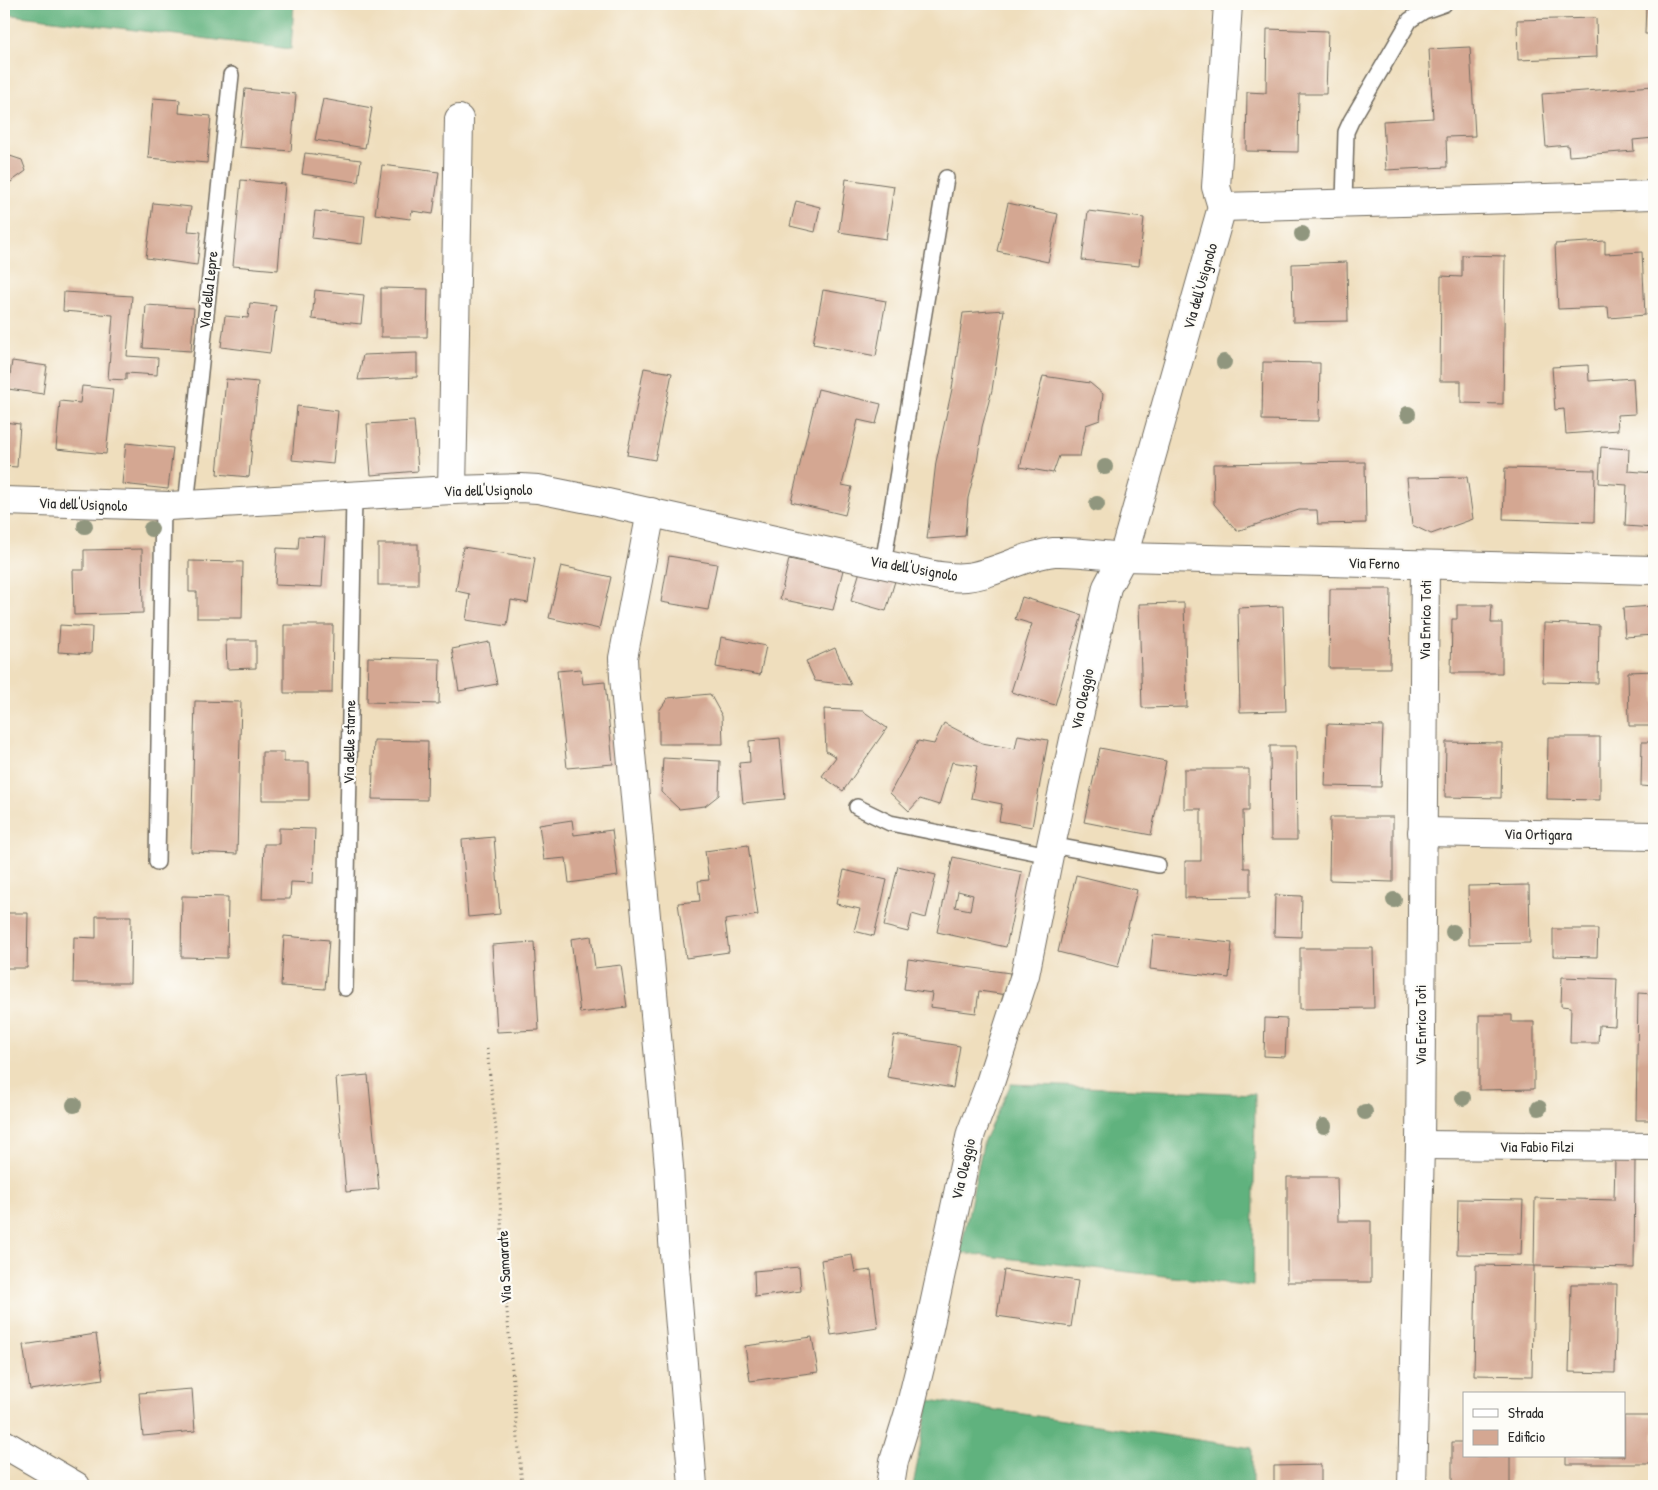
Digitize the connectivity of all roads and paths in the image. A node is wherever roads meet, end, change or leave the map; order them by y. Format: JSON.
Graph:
{"nodes":[{"id":1,"x":1228,"y":4,"type":"edge"},
{"id":2,"x":1444,"y":4,"type":"edge"},
{"id":3,"x":231,"y":75,"type":"dead end"},
{"id":4,"x":459,"y":119,"type":"dead end"},
{"id":5,"x":946,"y":178,"type":"dead end"},
{"id":6,"x":1654,"y":195,"type":"edge"},
{"id":7,"x":1344,"y":203,"type":"junction"},
{"id":8,"x":1222,"y":207,"type":"junction"},
{"id":9,"x":452,"y":490,"type":"junction"},
{"id":10,"x":354,"y":496,"type":"junction"},
{"id":11,"x":4,"y":501,"type":"edge"},
{"id":12,"x":175,"y":506,"type":"junction"},
{"id":13,"x":651,"y":512,"type":"junction"},
{"id":14,"x":1123,"y":557,"type":"junction"},
{"id":15,"x":883,"y":564,"type":"junction"},
{"id":16,"x":1425,"y":564,"type":"junction"},
{"id":17,"x":1654,"y":570,"type":"edge"},
{"id":18,"x":857,"y":807,"type":"dead end"},
{"id":19,"x":1422,"y":832,"type":"junction"},
{"id":20,"x":1654,"y":836,"type":"edge"},
{"id":21,"x":1050,"y":850,"type":"junction"},
{"id":22,"x":157,"y":862,"type":"dead end"},
{"id":23,"x":1158,"y":865,"type":"dead end"},
{"id":24,"x":345,"y":988,"type":"dead end"},
{"id":25,"x":487,"y":1049,"type":"dead end"},
{"id":26,"x":1420,"y":1145,"type":"junction"},
{"id":27,"x":1654,"y":1147,"type":"edge"},
{"id":28,"x":4,"y":1444,"type":"edge"},
{"id":29,"x":76,"y":1486,"type":"edge"},
{"id":30,"x":522,"y":1486,"type":"edge"},
{"id":31,"x":694,"y":1486,"type":"edge"},
{"id":32,"x":890,"y":1486,"type":"edge"},
{"id":33,"x":1412,"y":1486,"type":"edge"}],
"edges":[{"from":1,"to":8,"type":"street"},
{"from":2,"to":7,"type":"lane"},
{"from":3,"to":12,"type":"lane","name":"Via della Lepre"},
{"from":4,"to":9,"type":"street"},
{"from":5,"to":15,"type":"lane"},
{"from":6,"to":7,"type":"street"},
{"from":7,"to":8,"type":"street"},
{"from":8,"to":14,"type":"street","name":"Via dell'Usignolo"},
{"from":9,"to":10,"type":"street","name":"Via dell'Usignolo"},
{"from":9,"to":13,"type":"street","name":"Via dell'Usignolo"},
{"from":10,"to":12,"type":"street","name":"Via dell'Usignolo"},
{"from":10,"to":24,"type":"lane","name":"Via delle starne"},
{"from":11,"to":12,"type":"street","name":"Via dell'Usignolo"},
{"from":12,"to":22,"type":"lane","name":"Via della Lepre"},
{"from":13,"to":15,"type":"street","name":"Via dell'Usignolo"},
{"from":13,"to":31,"type":"street"},
{"from":14,"to":15,"type":"street","name":"Via dell'Usignolo"},
{"from":14,"to":16,"type":"street","name":"Via Ferno"},
{"from":14,"to":21,"type":"street","name":"Via Oleggio"},
{"from":16,"to":17,"type":"street","name":"Via Ferno"},
{"from":16,"to":19,"type":"street","name":"Via Enrico Toti"},
{"from":18,"to":21,"type":"lane"},
{"from":19,"to":20,"type":"street","name":"Via Ortigara"},
{"from":19,"to":26,"type":"street","name":"Via Enrico Toti"},
{"from":21,"to":23,"type":"lane"},
{"from":21,"to":32,"type":"street","name":"Via Oleggio"},
{"from":25,"to":30,"type":"path","name":"Via Samarate"},
{"from":26,"to":27,"type":"street","name":"Via Fabio Filzi"},
{"from":26,"to":33,"type":"street","name":"Via Enrico Toti"},
{"from":28,"to":29,"type":"street"}]}
